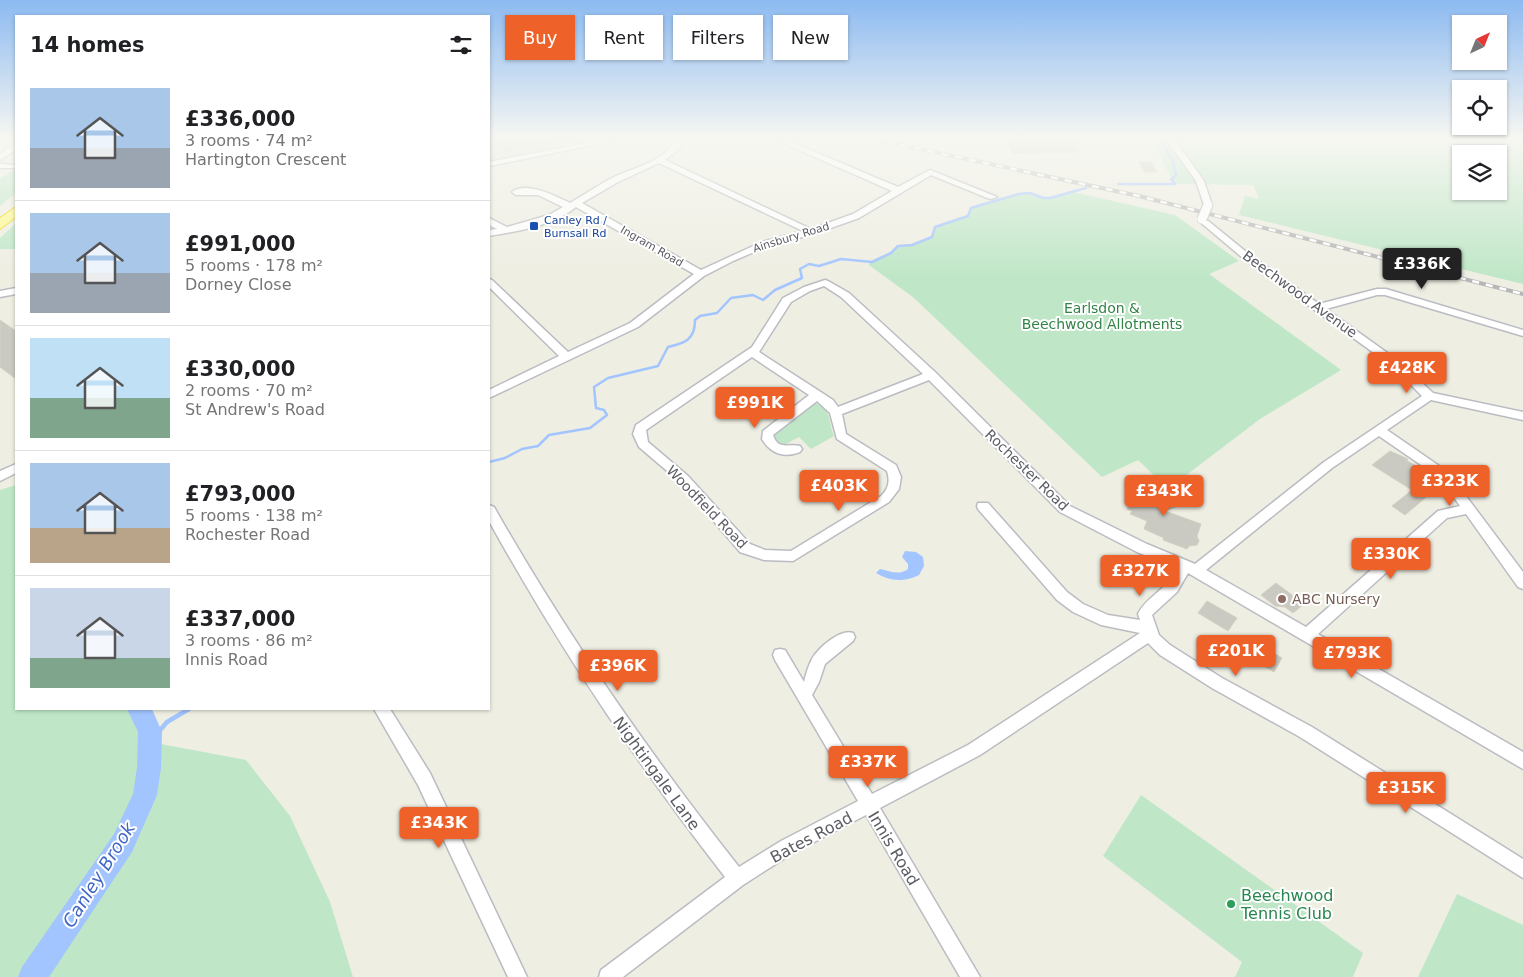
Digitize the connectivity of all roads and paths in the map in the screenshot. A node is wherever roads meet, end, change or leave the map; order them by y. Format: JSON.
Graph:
{"nodes":[{"id":1,"x":607,"y":185,"type":"edge"},
{"id":2,"x":711,"y":185,"type":"edge"},
{"id":3,"x":886,"y":185,"type":"edge"},
{"id":4,"x":908,"y":185,"type":"edge"},
{"id":5,"x":962,"y":185,"type":"edge"},
{"id":6,"x":1201,"y":185,"type":"edge"},
{"id":7,"x":899,"y":190,"type":"junction"},
{"id":8,"x":516,"y":192,"type":"dead end"},
{"id":9,"x":993,"y":197,"type":"dead end"},
{"id":10,"x":15,"y":201,"type":"edge"},
{"id":11,"x":574,"y":205,"type":"junction"},
{"id":12,"x":15,"y":212,"type":"edge"},
{"id":13,"x":0,"y":215,"type":"edge"},
{"id":14,"x":490,"y":222,"type":"edge"},
{"id":15,"x":0,"y":225,"type":"edge"},
{"id":16,"x":505,"y":230,"type":"junction"},
{"id":17,"x":811,"y":232,"type":"junction"},
{"id":18,"x":490,"y":233,"type":"edge"},
{"id":19,"x":701,"y":274,"type":"junction"},
{"id":20,"x":490,"y":283,"type":"edge"},
{"id":21,"x":15,"y":291,"type":"edge"},
{"id":22,"x":0,"y":294,"type":"edge"},
{"id":23,"x":1320,"y":307,"type":"junction"},
{"id":24,"x":1523,"y":333,"type":"edge"},
{"id":25,"x":752,"y":352,"type":"junction"},
{"id":26,"x":565,"y":356,"type":"junction"},
{"id":27,"x":931,"y":375,"type":"junction"},
{"id":28,"x":490,"y":394,"type":"edge"},
{"id":29,"x":817,"y":395,"type":"junction"},
{"id":30,"x":1429,"y":396,"type":"junction"},
{"id":31,"x":836,"y":412,"type":"junction"},
{"id":32,"x":1523,"y":416,"type":"edge"},
{"id":33,"x":640,"y":428,"type":"joint"},
{"id":34,"x":1379,"y":430,"type":"junction"},
{"id":35,"x":796,"y":449,"type":"dead end"},
{"id":36,"x":15,"y":468,"type":"edge"},
{"id":37,"x":0,"y":476,"type":"edge"},
{"id":38,"x":983,"y":506,"type":"dead end"},
{"id":39,"x":1468,"y":509,"type":"junction"},
{"id":40,"x":490,"y":512,"type":"edge"},
{"id":41,"x":1190,"y":569,"type":"junction"},
{"id":42,"x":1523,"y":583,"type":"edge"},
{"id":43,"x":1150,"y":630,"type":"junction"},
{"id":44,"x":1307,"y":635,"type":"junction"},
{"id":45,"x":848,"y":637,"type":"dead end"},
{"id":46,"x":780,"y":655,"type":"dead end"},
{"id":47,"x":804,"y":693,"type":"junction"},
{"id":48,"x":383,"y":710,"type":"edge"},
{"id":49,"x":1523,"y":760,"type":"edge"},
{"id":50,"x":868,"y":806,"type":"junction"},
{"id":51,"x":1523,"y":869,"type":"edge"},
{"id":52,"x":737,"y":879,"type":"junction"},
{"id":53,"x":518,"y":977,"type":"edge"},
{"id":54,"x":608,"y":977,"type":"edge"},
{"id":55,"x":971,"y":977,"type":"edge"}],
"edges":[{"from":1,"to":11,"type":"street"},
{"from":2,"to":17,"type":"street"},
{"from":3,"to":7,"type":"street"},
{"from":4,"to":7,"type":"street","name":"Ainsbury Road"},
{"from":5,"to":9,"type":"street","name":"Ainsbury Road"},
{"from":6,"to":23,"type":"street","name":"Beechwood Avenue","bridge":true},
{"from":7,"to":17,"type":"street","name":"Ainsbury Road"},
{"from":8,"to":11,"type":"street","name":"Ingram Road"},
{"from":10,"to":13,"type":"highway"},
{"from":11,"to":16,"type":"street"},
{"from":11,"to":19,"type":"street","name":"Ingram Road"},
{"from":12,"to":15,"type":"highway"},
{"from":14,"to":16,"type":"street"},
{"from":16,"to":18,"type":"street"},
{"from":17,"to":19,"type":"street","name":"Ainsbury Road"},
{"from":19,"to":26,"type":"street","name":"Ainsbury Road"},
{"from":20,"to":26,"type":"street"},
{"from":21,"to":22,"type":"street"},
{"from":23,"to":24,"type":"street"},
{"from":23,"to":30,"type":"street","name":"Beechwood Avenue"},
{"from":25,"to":27,"type":"street","name":"Rochester Road"},
{"from":25,"to":29,"type":"street"},
{"from":25,"to":33,"type":"street","name":"Rochester Road"},
{"from":26,"to":28,"type":"street","name":"Ainsbury Road"},
{"from":27,"to":31,"type":"street"},
{"from":27,"to":41,"type":"street","name":"Rochester Road"},
{"from":29,"to":31,"type":"street"},
{"from":29,"to":35,"type":"street"},
{"from":30,"to":32,"type":"street"},
{"from":30,"to":34,"type":"street"},
{"from":31,"to":33,"type":"street","name":"Woodfield Road"},
{"from":34,"to":39,"type":"street"},
{"from":34,"to":41,"type":"street"},
{"from":36,"to":37,"type":"street"},
{"from":38,"to":43,"type":"street"},
{"from":39,"to":42,"type":"street"},
{"from":39,"to":44,"type":"street"},
{"from":40,"to":52,"type":"street","name":"Nightingale Lane"},
{"from":41,"to":43,"type":"street"},
{"from":41,"to":44,"type":"street","name":"Rochester Road"},
{"from":43,"to":50,"type":"street","name":"Bates Road"},
{"from":43,"to":51,"type":"street"},
{"from":44,"to":49,"type":"street","name":"Rochester Road"},
{"from":45,"to":47,"type":"street"},
{"from":46,"to":47,"type":"street","name":"Innis Road"},
{"from":47,"to":50,"type":"street","name":"Innis Road"},
{"from":48,"to":53,"type":"street"},
{"from":50,"to":52,"type":"street","name":"Bates Road"},
{"from":50,"to":55,"type":"street","name":"Innis Road"},
{"from":52,"to":54,"type":"street","name":"Bates Road"}]}
